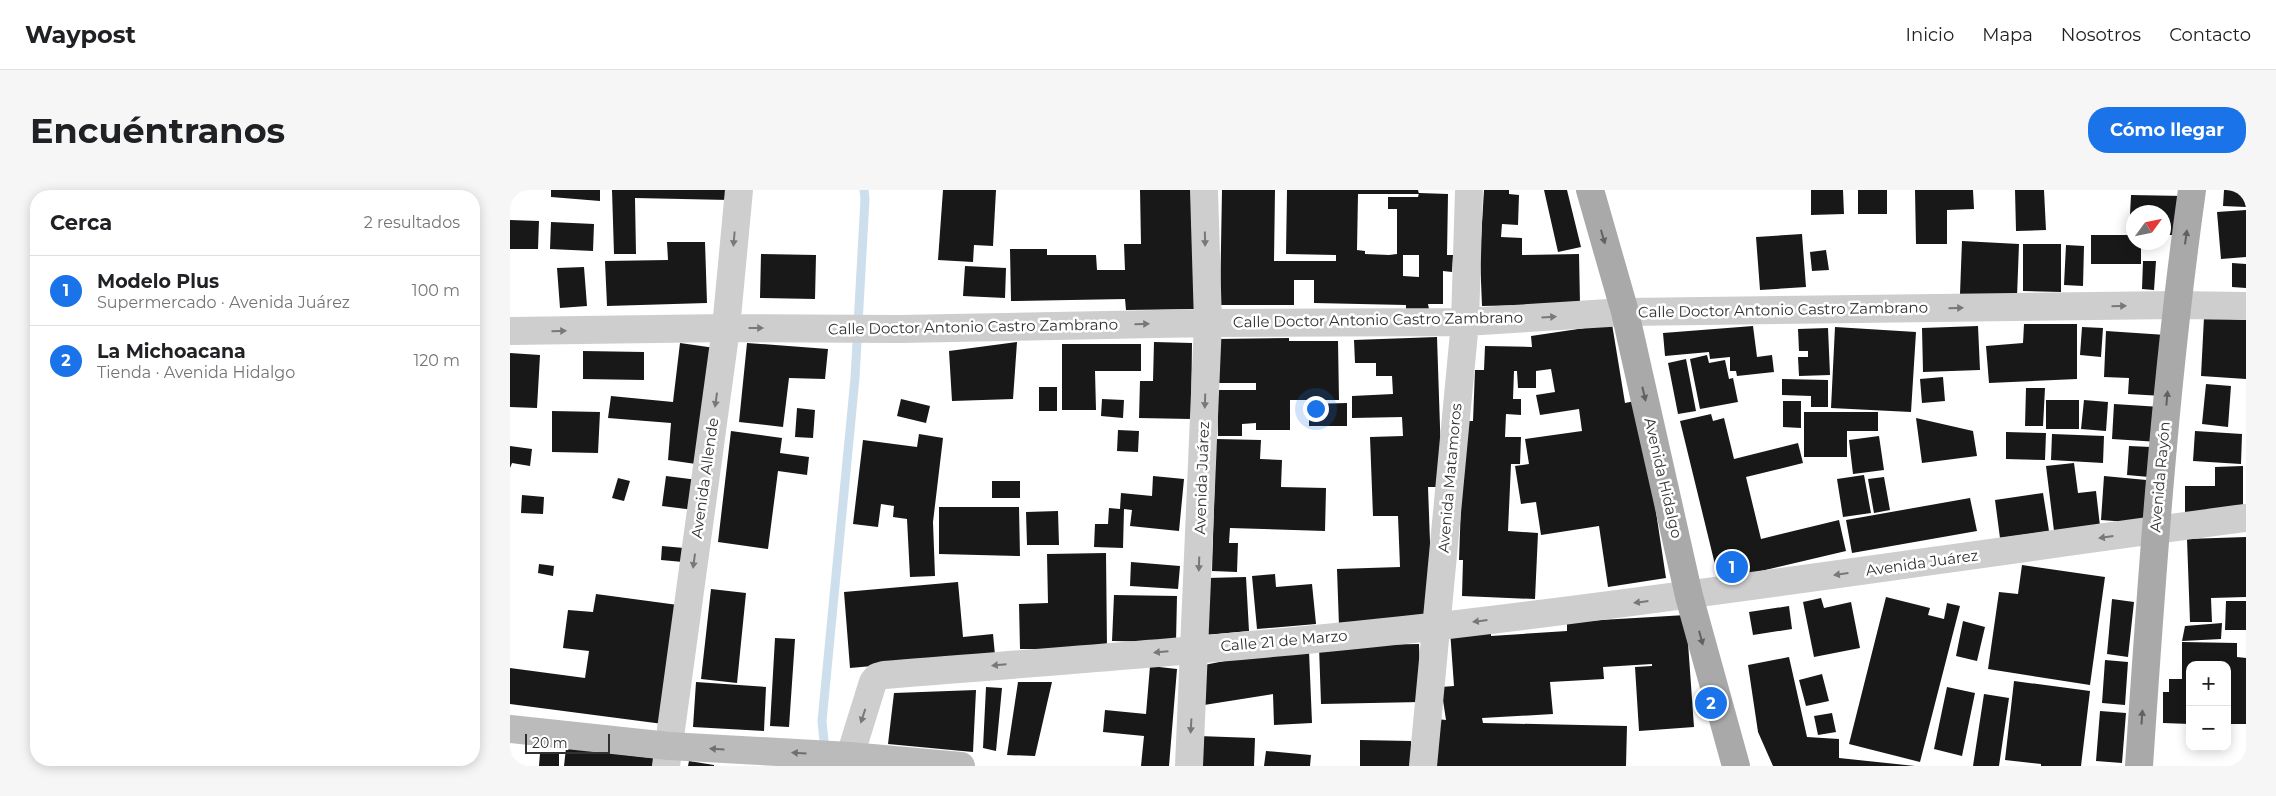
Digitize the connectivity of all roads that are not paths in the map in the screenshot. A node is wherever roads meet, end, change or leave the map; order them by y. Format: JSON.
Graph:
{"nodes":[{"id":1,"x":739,"y":190,"type":"edge"},
{"id":2,"x":1204,"y":190,"type":"edge"},
{"id":3,"x":1469,"y":190,"type":"edge"},
{"id":4,"x":1590,"y":190,"type":"edge"},
{"id":5,"x":2192,"y":190,"type":"edge"},
{"id":6,"x":2176,"y":305,"type":"junction"},
{"id":7,"x":2246,"y":306,"type":"edge"},
{"id":8,"x":1625,"y":312,"type":"junction"},
{"id":9,"x":1465,"y":322,"type":"junction"},
{"id":10,"x":1208,"y":323,"type":"junction"},
{"id":11,"x":726,"y":328,"type":"junction"},
{"id":12,"x":510,"y":331,"type":"edge"},
{"id":13,"x":2246,"y":518,"type":"edge"},
{"id":14,"x":2154,"y":530,"type":"junction"},
{"id":15,"x":1690,"y":596,"type":"junction"},
{"id":16,"x":1436,"y":627,"type":"junction"},
{"id":17,"x":1195,"y":649,"type":"junction"},
{"id":18,"x":510,"y":729,"type":"edge"},
{"id":19,"x":668,"y":756,"type":"edge"},
{"id":20,"x":841,"y":756,"type":"junction"},
{"id":21,"x":961,"y":766,"type":"edge"},
{"id":22,"x":1189,"y":766,"type":"edge"},
{"id":23,"x":1423,"y":766,"type":"edge"},
{"id":24,"x":1736,"y":766,"type":"edge"},
{"id":25,"x":2139,"y":766,"type":"edge"}],
"edges":[{"from":1,"to":11,"type":"street","name":"Avenida Allende","one_way":true},
{"from":2,"to":10,"type":"street","name":"Avenida Juárez","one_way":true},
{"from":3,"to":9,"type":"street","name":"Avenida Matamoros"},
{"from":4,"to":8,"type":"main road","name":"Avenida Hidalgo","one_way":true},
{"from":6,"to":5,"type":"main road","name":"Avenida Rayón","one_way":true},
{"from":6,"to":7,"type":"street","name":"Calle Doctor Antonio Castro Zambrano"},
{"from":8,"to":6,"type":"street","name":"Calle Doctor Antonio Castro Zambrano","one_way":true},
{"from":14,"to":6,"type":"main road","name":"Avenida Rayón","one_way":true},
{"from":9,"to":8,"type":"street","name":"Calle Doctor Antonio Castro Zambrano","one_way":true},
{"from":8,"to":15,"type":"main road","name":"Avenida Hidalgo","one_way":true},
{"from":9,"to":10,"type":"street","name":"Calle Doctor Antonio Castro Zambrano"},
{"from":9,"to":16,"type":"street","name":"Avenida Matamoros"},
{"from":11,"to":10,"type":"street","name":"Calle Doctor Antonio Castro Zambrano","one_way":true},
{"from":10,"to":17,"type":"street","name":"Avenida Juárez","one_way":true},
{"from":12,"to":11,"type":"street","name":"Calle Doctor Antonio Castro Zambrano","one_way":true},
{"from":11,"to":19,"type":"street","name":"Avenida Allende","one_way":true},
{"from":13,"to":14,"type":"street"},
{"from":14,"to":15,"type":"street","name":"Avenida Juárez","one_way":true},
{"from":25,"to":14,"type":"main road","name":"Avenida Rayón","one_way":true},
{"from":15,"to":16,"type":"street","name":"Calle 21 de Marzo","one_way":true},
{"from":15,"to":24,"type":"main road","name":"Avenida Hidalgo","one_way":true},
{"from":16,"to":17,"type":"street","name":"Calle 21 de Marzo"},
{"from":16,"to":23,"type":"street","name":"Avenida Matamoros"},
{"from":17,"to":20,"type":"street","name":"Calle 21 de Marzo","one_way":true},
{"from":17,"to":22,"type":"street","name":"Avenida Juárez","one_way":true},
{"from":18,"to":19,"type":"main road"},
{"from":20,"to":19,"type":"main road","one_way":true},
{"from":20,"to":21,"type":"main road"}]}
